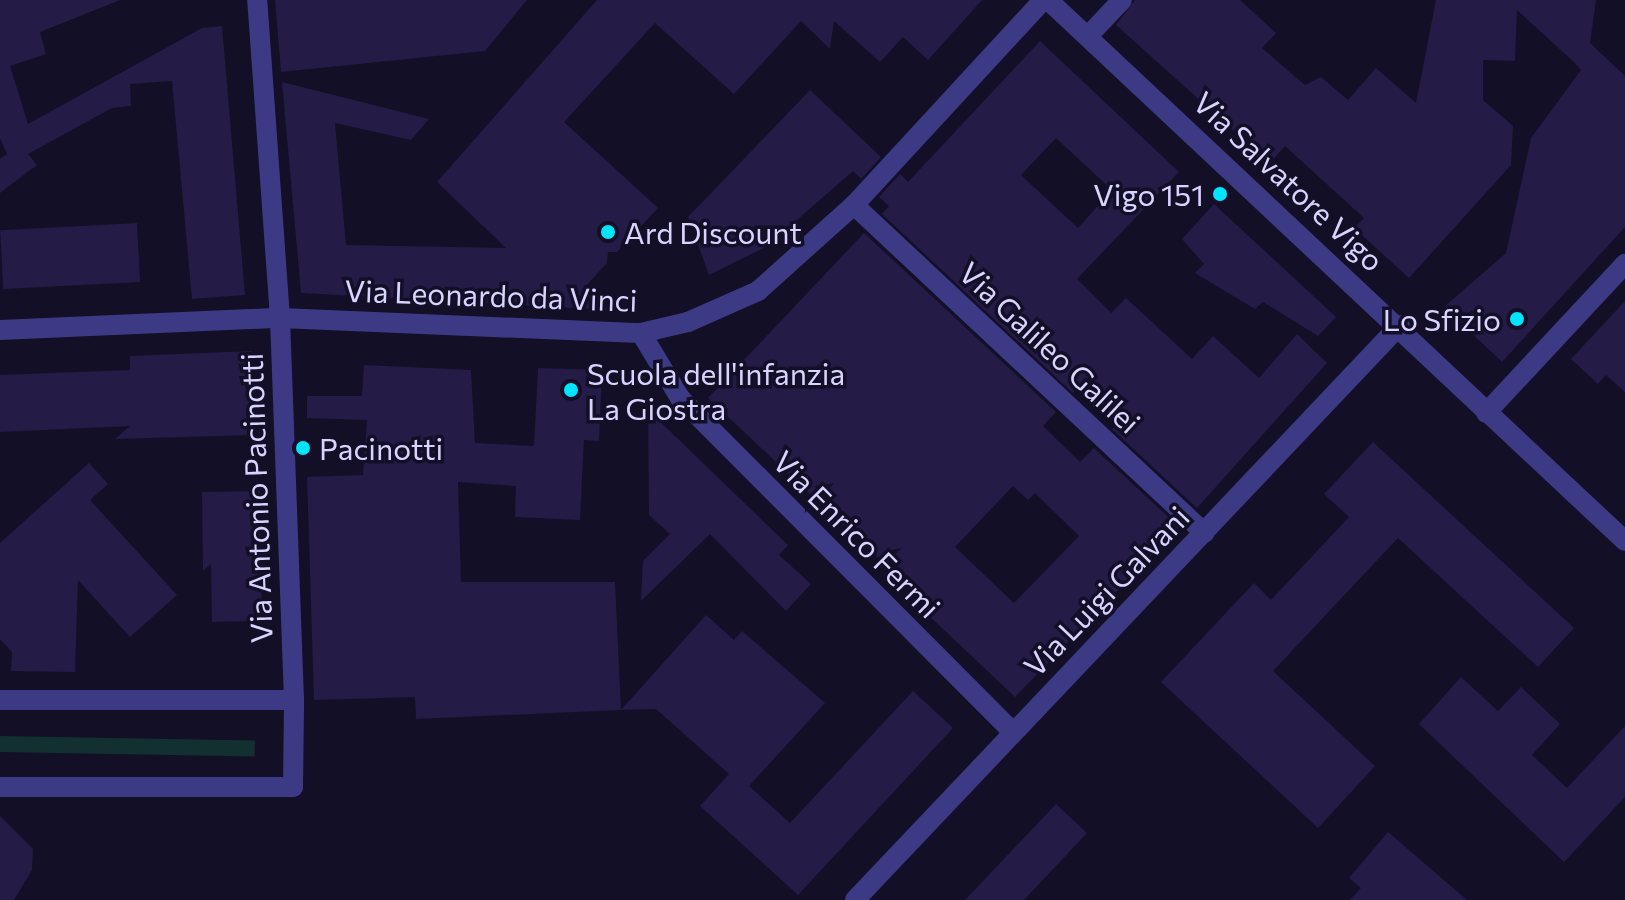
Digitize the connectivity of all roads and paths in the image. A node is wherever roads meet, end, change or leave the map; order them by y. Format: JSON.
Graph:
{"nodes":[{"id":1,"x":257,"y":0,"type":"edge"},
{"id":2,"x":1046,"y":0,"type":"edge"},
{"id":3,"x":1122,"y":0,"type":"edge"},
{"id":4,"x":1089,"y":35,"type":"junction"},
{"id":5,"x":854,"y":205,"type":"junction"},
{"id":6,"x":1625,"y":264,"type":"edge"},
{"id":7,"x":280,"y":318,"type":"junction"},
{"id":8,"x":1400,"y":325,"type":"junction"},
{"id":9,"x":0,"y":330,"type":"edge"},
{"id":10,"x":641,"y":333,"type":"junction"},
{"id":11,"x":1486,"y":413,"type":"junction"},
{"id":12,"x":1204,"y":533,"type":"junction"},
{"id":13,"x":1625,"y":541,"type":"edge"},
{"id":14,"x":0,"y":700,"type":"edge"},
{"id":15,"x":294,"y":700,"type":"junction"},
{"id":16,"x":1012,"y":731,"type":"junction"},
{"id":17,"x":0,"y":787,"type":"edge"},
{"id":18,"x":855,"y":900,"type":"edge"}],
"edges":[{"from":1,"to":7,"type":"street","name":"Via Antonio Pacinotti"},
{"from":2,"to":4,"type":"street","name":"Via Salvatore Vigo"},
{"from":2,"to":5,"type":"street","name":"Via Leonardo da Vinci"},
{"from":3,"to":4,"type":"street"},
{"from":4,"to":8,"type":"street","name":"Via Salvatore Vigo"},
{"from":5,"to":10,"type":"street","name":"Via Leonardo da Vinci"},
{"from":5,"to":12,"type":"street","name":"Via Galileo Galilei"},
{"from":6,"to":11,"type":"street"},
{"from":7,"to":9,"type":"street","name":"Via Leonardo da Vinci"},
{"from":7,"to":10,"type":"street","name":"Via Leonardo da Vinci"},
{"from":7,"to":15,"type":"street","name":"Via Antonio Pacinotti"},
{"from":8,"to":11,"type":"street","name":"Via Salvatore Vigo"},
{"from":8,"to":12,"type":"street","name":"Via Luigi Galvani"},
{"from":10,"to":16,"type":"street","name":"Via Enrico Fermi"},
{"from":11,"to":13,"type":"street","name":"Via Salvatore Vigo"},
{"from":12,"to":16,"type":"street","name":"Via Luigi Galvani"},
{"from":14,"to":15,"type":"street"},
{"from":15,"to":17,"type":"street","name":"Via Antonio Pacinotti"},
{"from":16,"to":18,"type":"street","name":"Via Luigi Galvani"}]}
